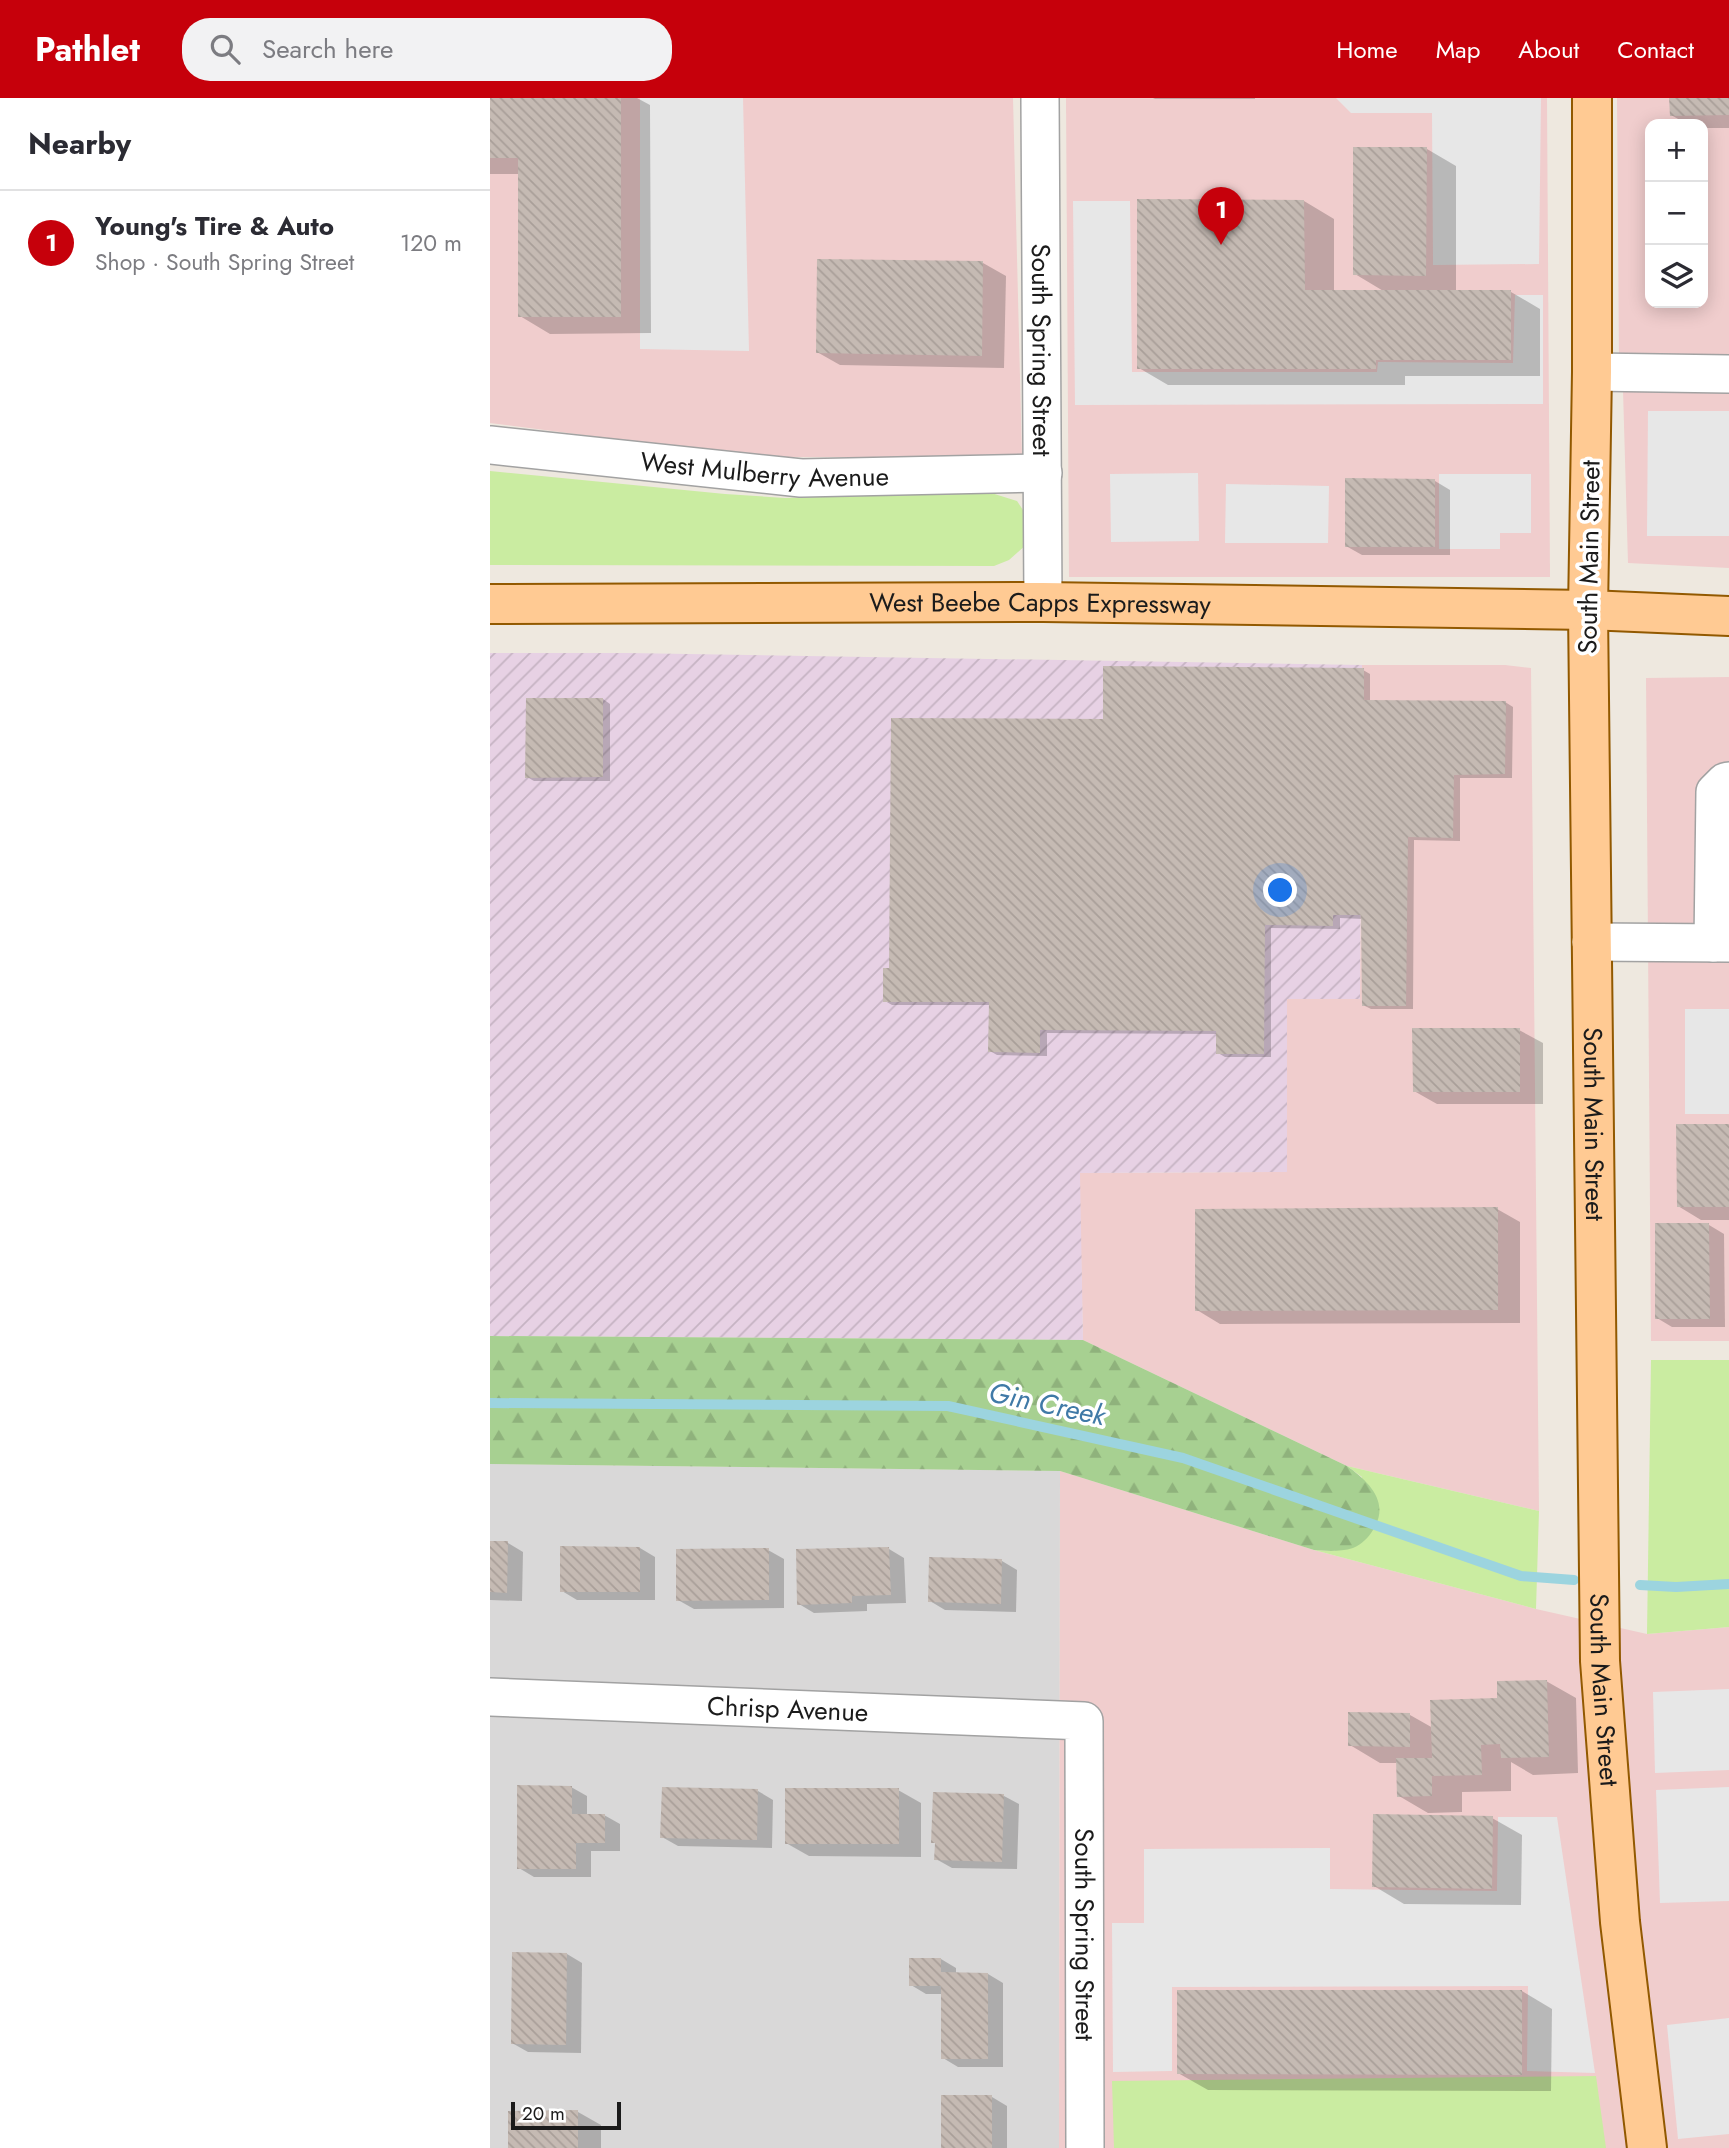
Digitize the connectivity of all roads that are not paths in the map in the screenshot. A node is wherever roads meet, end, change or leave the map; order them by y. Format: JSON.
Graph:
{"nodes":[{"id":1,"x":1040,"y":98,"type":"edge"},
{"id":2,"x":1592,"y":98,"type":"edge"},
{"id":3,"x":1592,"y":372,"type":"junction"},
{"id":4,"x":1729,"y":374,"type":"edge"},
{"id":5,"x":490,"y":445,"type":"edge"},
{"id":6,"x":1043,"y":473,"type":"junction"},
{"id":7,"x":1044,"y":602,"type":"junction"},
{"id":8,"x":490,"y":604,"type":"edge"},
{"id":9,"x":1588,"y":610,"type":"junction"},
{"id":10,"x":1729,"y":616,"type":"edge"},
{"id":11,"x":1724,"y":797,"type":"edge"},
{"id":12,"x":1591,"y":942,"type":"junction"},
{"id":13,"x":1721,"y":943,"type":"edge"},
{"id":14,"x":490,"y":1697,"type":"edge"},
{"id":15,"x":1084,"y":1721,"type":"joint"},
{"id":16,"x":1085,"y":2148,"type":"edge"},
{"id":17,"x":1647,"y":2148,"type":"edge"}],
"edges":[{"from":1,"to":6,"type":"street","name":"South Spring Street"},
{"from":2,"to":3,"type":"main road","name":"South Main Street"},
{"from":3,"to":4,"type":"street"},
{"from":3,"to":9,"type":"main road","name":"South Main Street"},
{"from":5,"to":6,"type":"street","name":"West Mulberry Avenue"},
{"from":6,"to":7,"type":"street","name":"South Spring Street"},
{"from":7,"to":8,"type":"main road","name":"West Beebe Capps Expressway"},
{"from":7,"to":9,"type":"main road","name":"West Beebe Capps Expressway"},
{"from":9,"to":10,"type":"main road","name":"West Beebe Capps Expressway"},
{"from":9,"to":12,"type":"main road","name":"South Main Street"},
{"from":11,"to":13,"type":"street"},
{"from":12,"to":13,"type":"street"},
{"from":12,"to":17,"type":"main road","name":"South Main Street"},
{"from":14,"to":15,"type":"street","name":"Chrisp Avenue"},
{"from":15,"to":16,"type":"street","name":"South Spring Street"}]}
